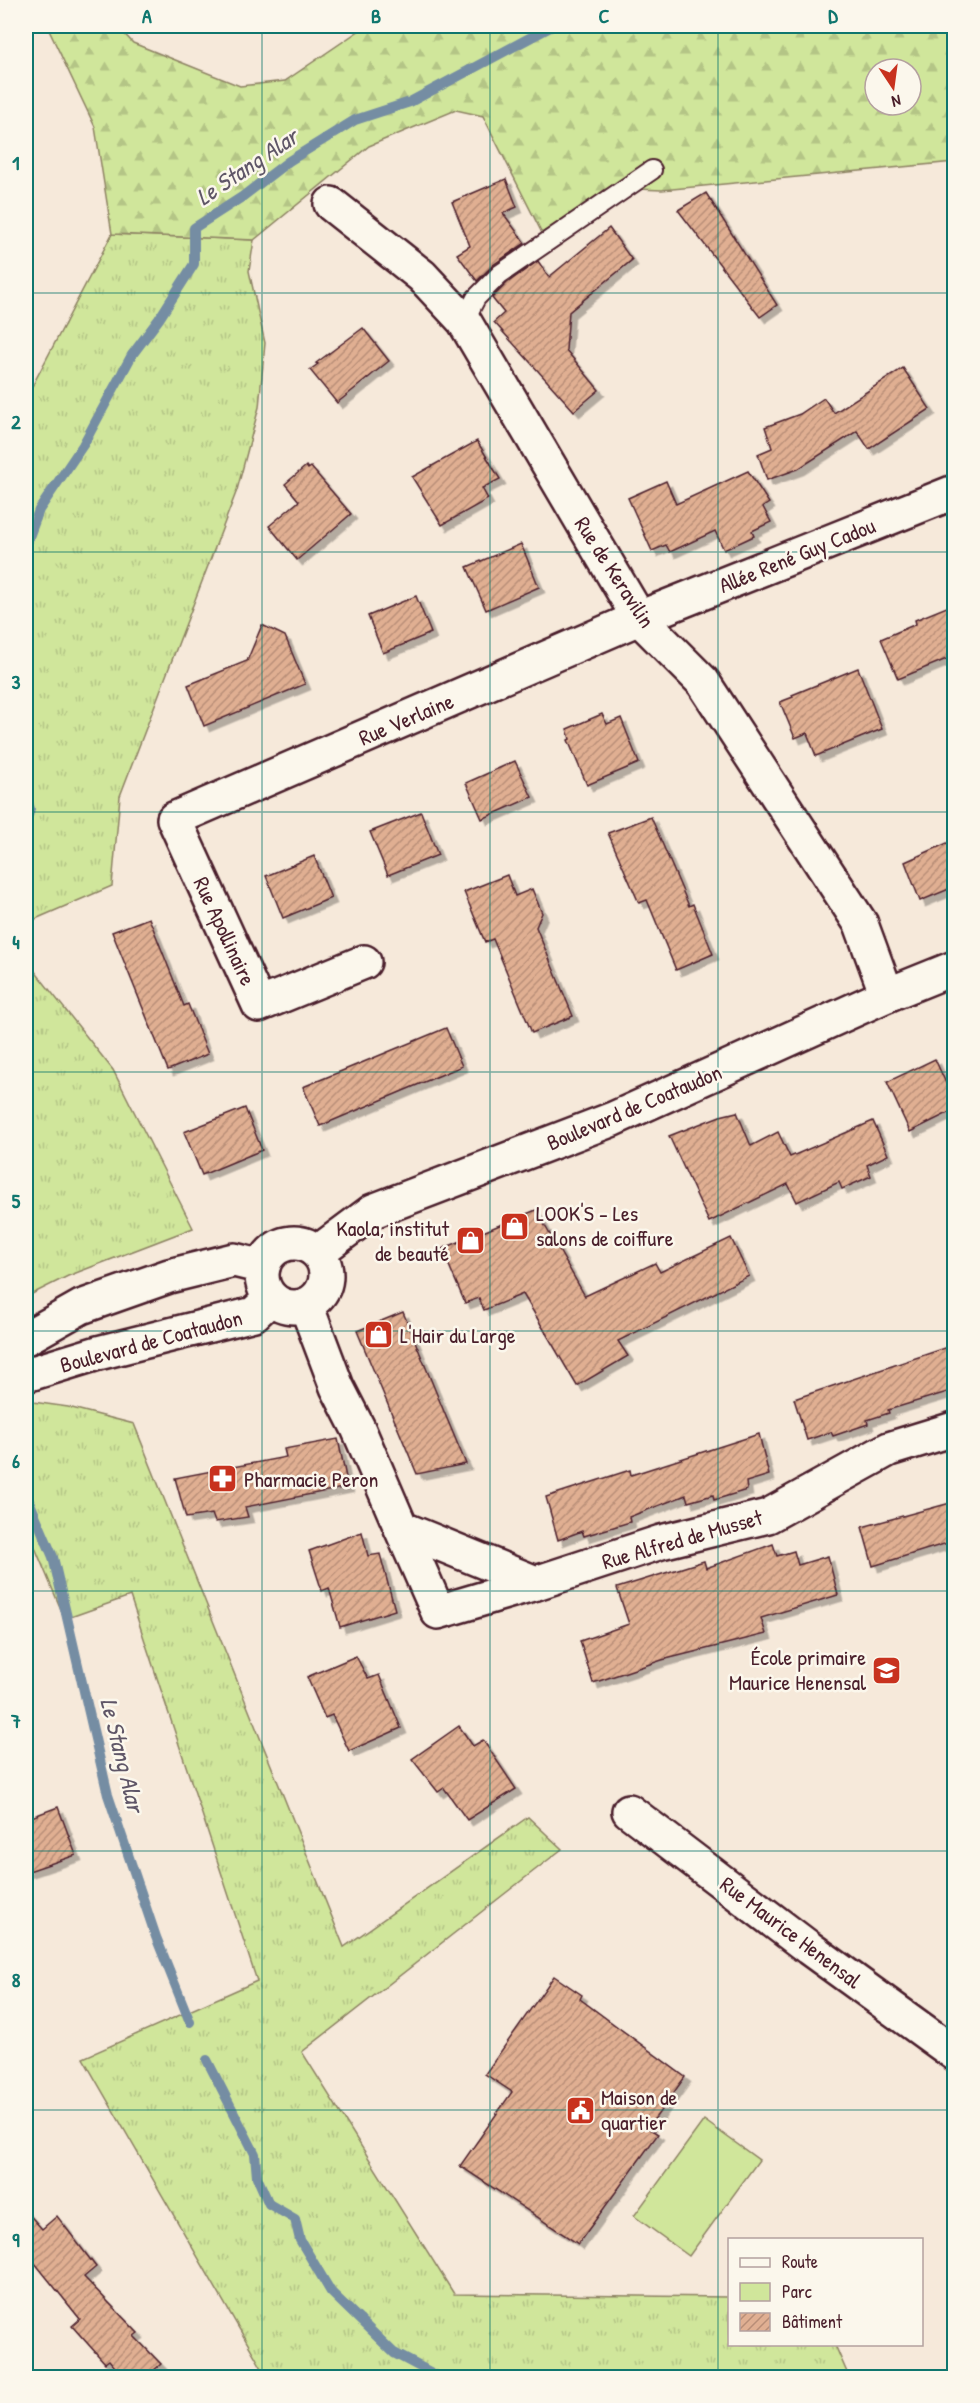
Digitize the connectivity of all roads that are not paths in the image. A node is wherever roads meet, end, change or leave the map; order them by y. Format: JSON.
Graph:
{"nodes":[{"id":1,"x":652,"y":170,"type":"dead end"},
{"id":2,"x":331,"y":204,"type":"dead end"},
{"id":3,"x":464,"y":321,"type":"junction"},
{"id":4,"x":954,"y":492,"type":"edge"},
{"id":5,"x":639,"y":618,"type":"junction"},
{"id":6,"x":174,"y":819,"type":"joint"},
{"id":7,"x":364,"y":962,"type":"dead end"},
{"id":8,"x":954,"y":968,"type":"edge"},
{"id":9,"x":887,"y":995,"type":"junction"},
{"id":10,"x":318,"y":1252,"type":"junction"},
{"id":11,"x":263,"y":1267,"type":"junction"},
{"id":12,"x":271,"y":1298,"type":"junction"},
{"id":13,"x":306,"y":1305,"type":"junction"},
{"id":14,"x":26,"y":1338,"type":"edge"},
{"id":15,"x":26,"y":1375,"type":"edge"},
{"id":16,"x":954,"y":1429,"type":"edge"},
{"id":17,"x":401,"y":1528,"type":"junction"},
{"id":18,"x":536,"y":1583,"type":"junction"},
{"id":19,"x":629,"y":1811,"type":"dead end"},
{"id":20,"x":954,"y":2053,"type":"edge"}],
"edges":[{"from":1,"to":3,"type":"lane"},
{"from":2,"to":3,"type":"street","name":"Rue de Keravilin"},
{"from":3,"to":5,"type":"street","name":"Rue de Keravilin"},
{"from":4,"to":5,"type":"street","name":"Allée René Guy Cadou"},
{"from":5,"to":6,"type":"street","name":"Rue Verlaine"},
{"from":5,"to":9,"type":"street","name":"Rue de Keravilin"},
{"from":6,"to":7,"type":"street","name":"Rue Apollinaire"},
{"from":8,"to":9,"type":"street","name":"Boulevard de Coataudon"},
{"from":9,"to":10,"type":"street","name":"Boulevard de Coataudon"},
{"from":10,"to":11,"type":"street"},
{"from":10,"to":13,"type":"street"},
{"from":11,"to":12,"type":"street","name":"Boulevard de Coataudon"},
{"from":11,"to":14,"type":"street","name":"Boulevard de Coataudon"},
{"from":12,"to":13,"type":"street","name":"Boulevard de Coataudon"},
{"from":12,"to":15,"type":"street","name":"Boulevard de Coataudon"},
{"from":13,"to":17,"type":"street","name":"Rue Alfred de Musset"},
{"from":16,"to":18,"type":"street","name":"Rue Alfred de Musset"},
{"from":17,"to":18,"type":"street"},
{"from":17,"to":18,"type":"street","name":"Rue Alfred de Musset"},
{"from":19,"to":20,"type":"street","name":"Rue Maurice Henensal"}]}
